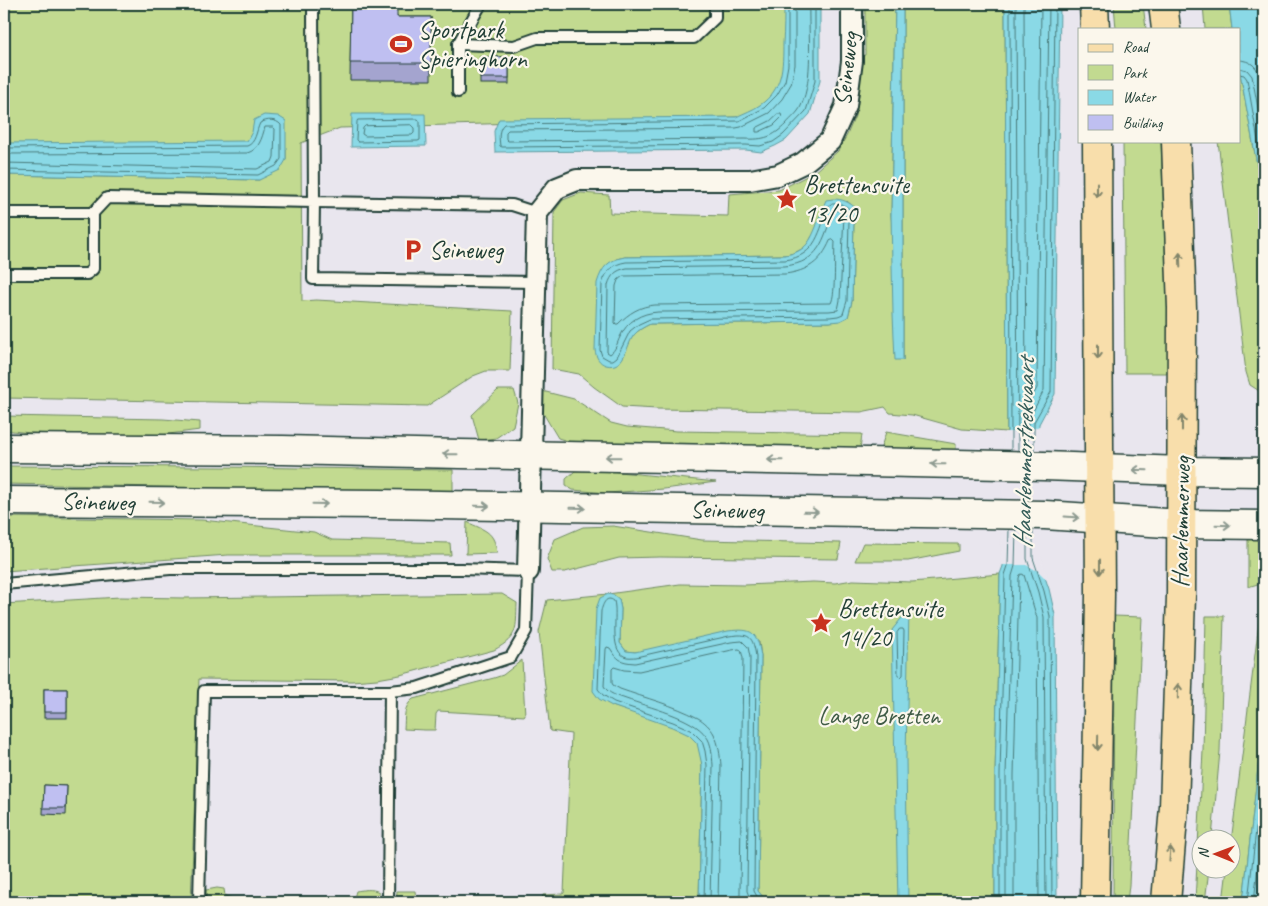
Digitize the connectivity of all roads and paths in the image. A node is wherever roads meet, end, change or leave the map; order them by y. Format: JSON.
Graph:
{"nodes":[{"id":1,"x":313,"y":4,"type":"edge"},
{"id":2,"x":481,"y":4,"type":"edge"},
{"id":3,"x":715,"y":4,"type":"edge"},
{"id":4,"x":852,"y":4,"type":"edge"},
{"id":5,"x":1094,"y":4,"type":"edge"},
{"id":6,"x":1163,"y":4,"type":"edge"},
{"id":7,"x":1095,"y":28,"type":"edge"},
{"id":8,"x":1166,"y":28,"type":"edge"},
{"id":9,"x":458,"y":44,"type":"junction"},
{"id":10,"x":458,"y":92,"type":"dead end"},
{"id":11,"x":1097,"y":142,"type":"edge"},
{"id":12,"x":1176,"y":142,"type":"edge"},
{"id":13,"x":314,"y":202,"type":"junction"},
{"id":14,"x":4,"y":213,"type":"edge"},
{"id":15,"x":94,"y":213,"type":"junction"},
{"id":16,"x":536,"y":213,"type":"junction"},
{"id":17,"x":4,"y":274,"type":"edge"},
{"id":18,"x":535,"y":282,"type":"junction"},
{"id":19,"x":4,"y":448,"type":"edge"},
{"id":20,"x":531,"y":455,"type":"junction"},
{"id":21,"x":1099,"y":468,"type":"junction"},
{"id":22,"x":1182,"y":471,"type":"junction"},
{"id":23,"x":1264,"y":472,"type":"edge"},
{"id":24,"x":4,"y":501,"type":"edge"},
{"id":25,"x":529,"y":507,"type":"junction"},
{"id":26,"x":1100,"y":519,"type":"junction"},
{"id":27,"x":1181,"y":524,"type":"junction"},
{"id":28,"x":1264,"y":525,"type":"edge"},
{"id":29,"x":528,"y":571,"type":"junction"},
{"id":30,"x":4,"y":584,"type":"edge"},
{"id":31,"x":390,"y":691,"type":"junction"},
{"id":32,"x":199,"y":902,"type":"edge"},
{"id":33,"x":388,"y":902,"type":"edge"},
{"id":34,"x":1095,"y":902,"type":"edge"},
{"id":35,"x":1166,"y":902,"type":"edge"}],
"edges":[{"from":1,"to":13,"type":"lane"},
{"from":2,"to":9,"type":"lane"},
{"from":3,"to":9,"type":"lane"},
{"from":4,"to":16,"type":"street","name":"Seineweg"},
{"from":5,"to":7,"type":"main road"},
{"from":6,"to":8,"type":"main road"},
{"from":9,"to":10,"type":"lane"},
{"from":11,"to":21,"type":"main road","one_way":true},
{"from":22,"to":12,"type":"main road","name":"Haarlemmerweg","one_way":true},
{"from":13,"to":15,"type":"lane"},
{"from":13,"to":16,"type":"lane"},
{"from":13,"to":18,"type":"lane"},
{"from":14,"to":15,"type":"lane"},
{"from":15,"to":17,"type":"lane"},
{"from":16,"to":18,"type":"street"},
{"from":18,"to":20,"type":"street"},
{"from":20,"to":19,"type":"main road","name":"Seineweg","one_way":true},
{"from":21,"to":20,"type":"main road","name":"Seineweg","one_way":true},
{"from":20,"to":25,"type":"street"},
{"from":22,"to":21,"type":"main road","name":"Seineweg","one_way":true},
{"from":21,"to":26,"type":"main road"},
{"from":22,"to":23,"type":"main road","name":"Seineweg"},
{"from":22,"to":27,"type":"main road","name":"Haarlemmerweg"},
{"from":24,"to":25,"type":"main road","name":"Seineweg","one_way":true},
{"from":25,"to":26,"type":"main road","name":"Seineweg","one_way":true},
{"from":25,"to":29,"type":"street"},
{"from":26,"to":27,"type":"main road","name":"Seineweg"},
{"from":26,"to":34,"type":"main road","one_way":true},
{"from":27,"to":28,"type":"main road","name":"Seineweg","one_way":true},
{"from":35,"to":27,"type":"main road","name":"Haarlemmerweg","one_way":true},
{"from":29,"to":30,"type":"lane"},
{"from":29,"to":31,"type":"lane"},
{"from":31,"to":32,"type":"lane"},
{"from":31,"to":33,"type":"lane"}]}
